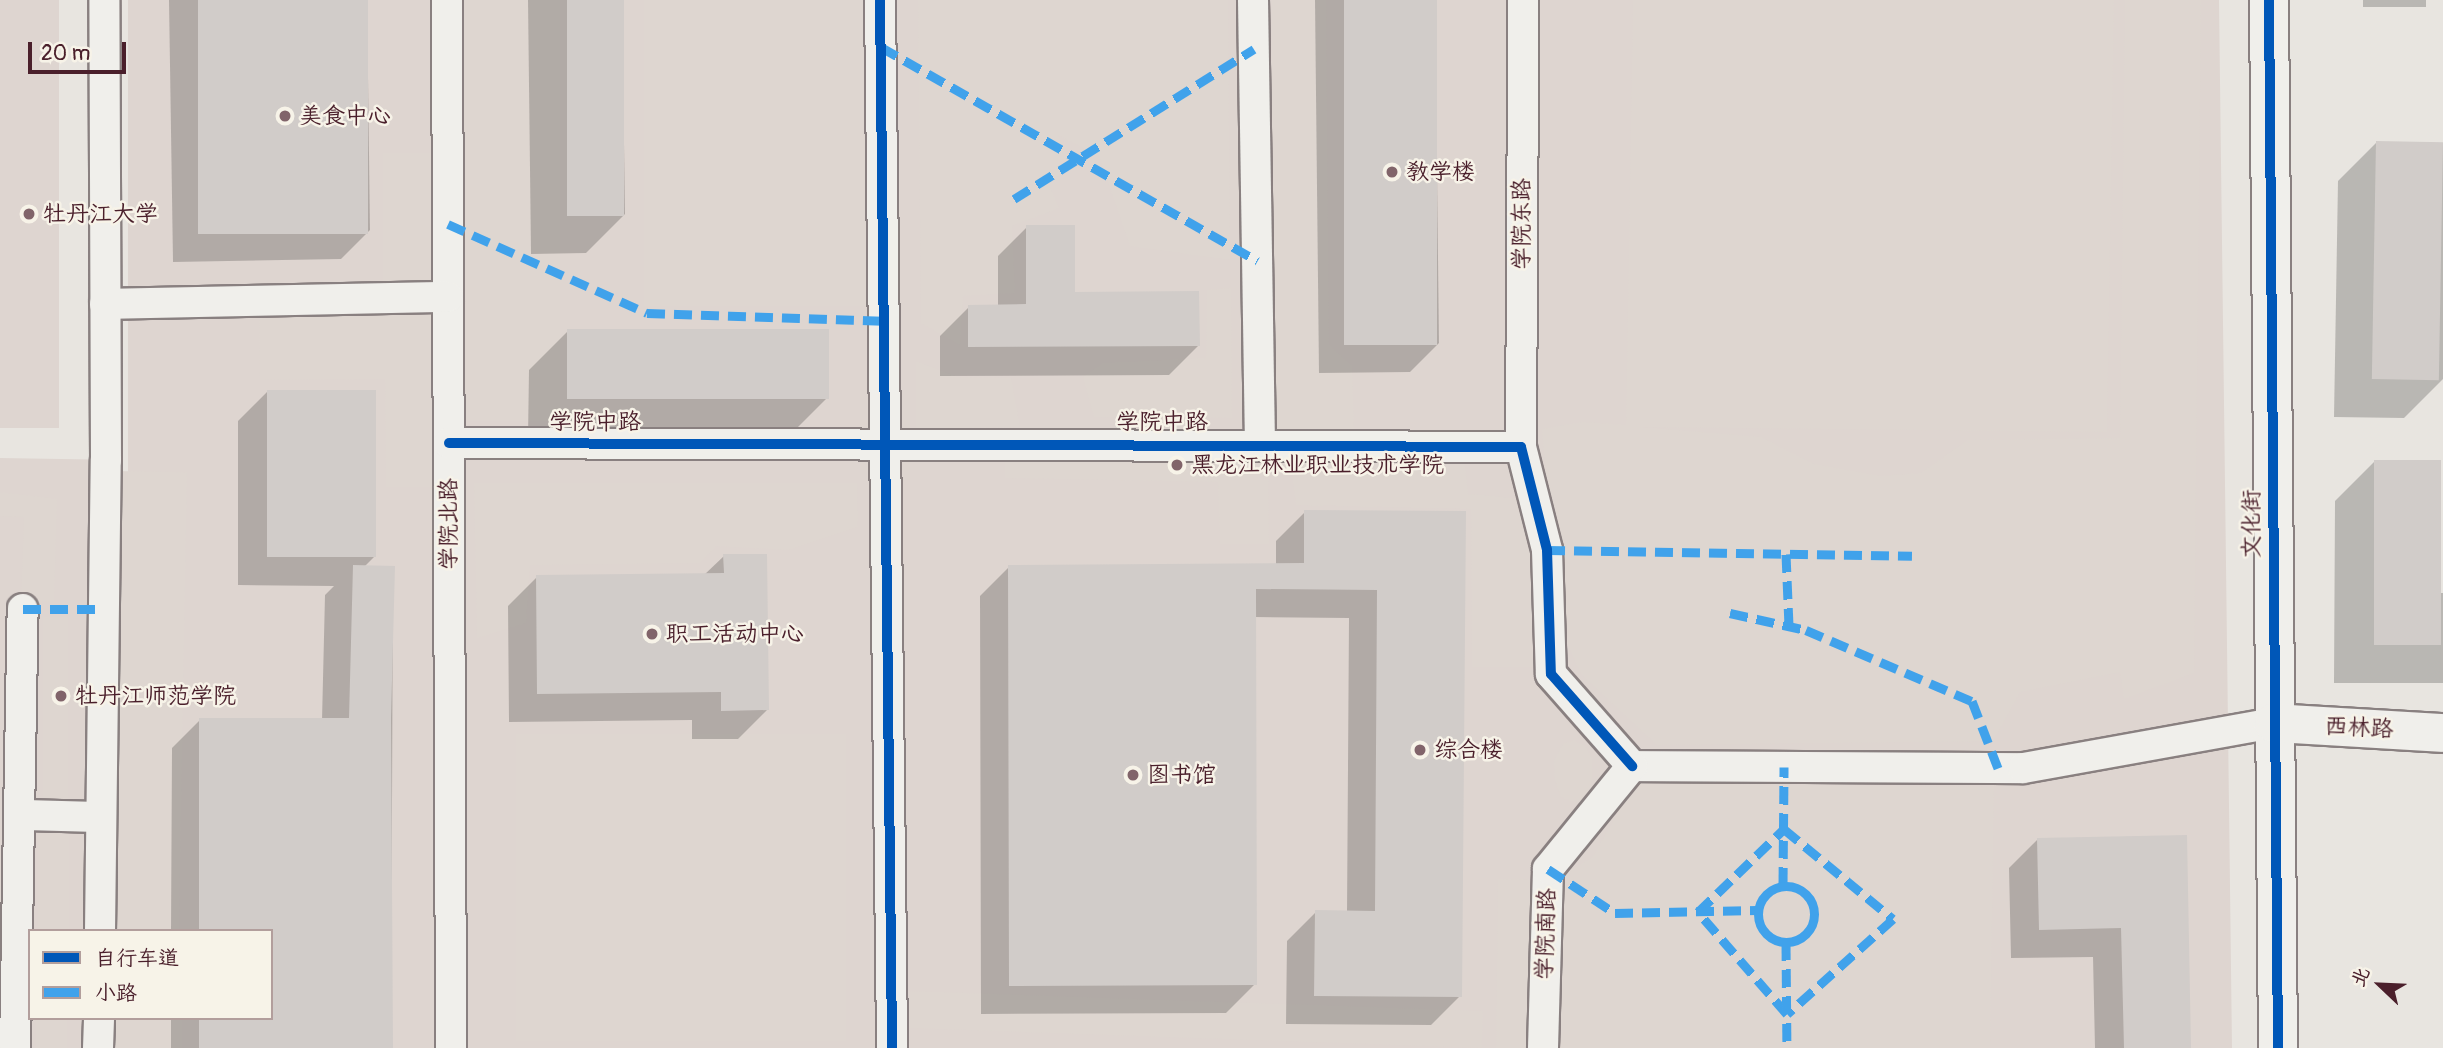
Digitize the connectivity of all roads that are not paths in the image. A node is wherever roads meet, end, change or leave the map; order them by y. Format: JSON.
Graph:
{"nodes":[{"id":1,"x":104,"y":0,"type":"edge"},
{"id":2,"x":447,"y":0,"type":"edge"},
{"id":3,"x":880,"y":0,"type":"edge"},
{"id":4,"x":1253,"y":0,"type":"edge"},
{"id":5,"x":1523,"y":0,"type":"edge"},
{"id":6,"x":2269,"y":0,"type":"edge"},
{"id":7,"x":448,"y":297,"type":"junction"},
{"id":8,"x":105,"y":304,"type":"junction"},
{"id":9,"x":885,"y":441,"type":"junction"},
{"id":10,"x":449,"y":443,"type":"junction"},
{"id":11,"x":1259,"y":444,"type":"junction"},
{"id":12,"x":1521,"y":447,"type":"junction"},
{"id":13,"x":23,"y":609,"type":"dead end"},
{"id":14,"x":2274,"y":723,"type":"junction"},
{"id":15,"x":2443,"y":733,"type":"edge"},
{"id":16,"x":1632,"y":766,"type":"junction"},
{"id":17,"x":22,"y":815,"type":"junction"},
{"id":18,"x":101,"y":817,"type":"junction"},
{"id":19,"x":100,"y":929,"type":"edge"},
{"id":20,"x":99,"y":1020,"type":"edge"},
{"id":21,"x":15,"y":1048,"type":"edge"},
{"id":22,"x":98,"y":1048,"type":"edge"},
{"id":23,"x":451,"y":1048,"type":"edge"},
{"id":24,"x":892,"y":1048,"type":"edge"},
{"id":25,"x":1543,"y":1048,"type":"edge"},
{"id":26,"x":2278,"y":1048,"type":"edge"}],
"edges":[{"from":1,"to":8,"type":"street"},
{"from":2,"to":7,"type":"street","name":"学院北路"},
{"from":3,"to":9,"type":"street"},
{"from":4,"to":11,"type":"street"},
{"from":5,"to":12,"type":"street","name":"学院东路"},
{"from":6,"to":14,"type":"street","name":"文化街"},
{"from":7,"to":8,"type":"street"},
{"from":7,"to":10,"type":"street","name":"学院北路"},
{"from":8,"to":18,"type":"street"},
{"from":9,"to":10,"type":"street","name":"学院中路"},
{"from":9,"to":11,"type":"street","name":"学院中路"},
{"from":9,"to":24,"type":"street"},
{"from":10,"to":23,"type":"street","name":"学院北路"},
{"from":11,"to":12,"type":"street","name":"学院中路"},
{"from":12,"to":16,"type":"street"},
{"from":13,"to":17,"type":"street"},
{"from":14,"to":15,"type":"street","name":"西林路"},
{"from":14,"to":16,"type":"street"},
{"from":14,"to":26,"type":"street","name":"文化街"},
{"from":16,"to":25,"type":"street","name":"学院南路"},
{"from":17,"to":18,"type":"street"},
{"from":17,"to":21,"type":"street"},
{"from":18,"to":19,"type":"street"},
{"from":20,"to":22,"type":"street"}]}
